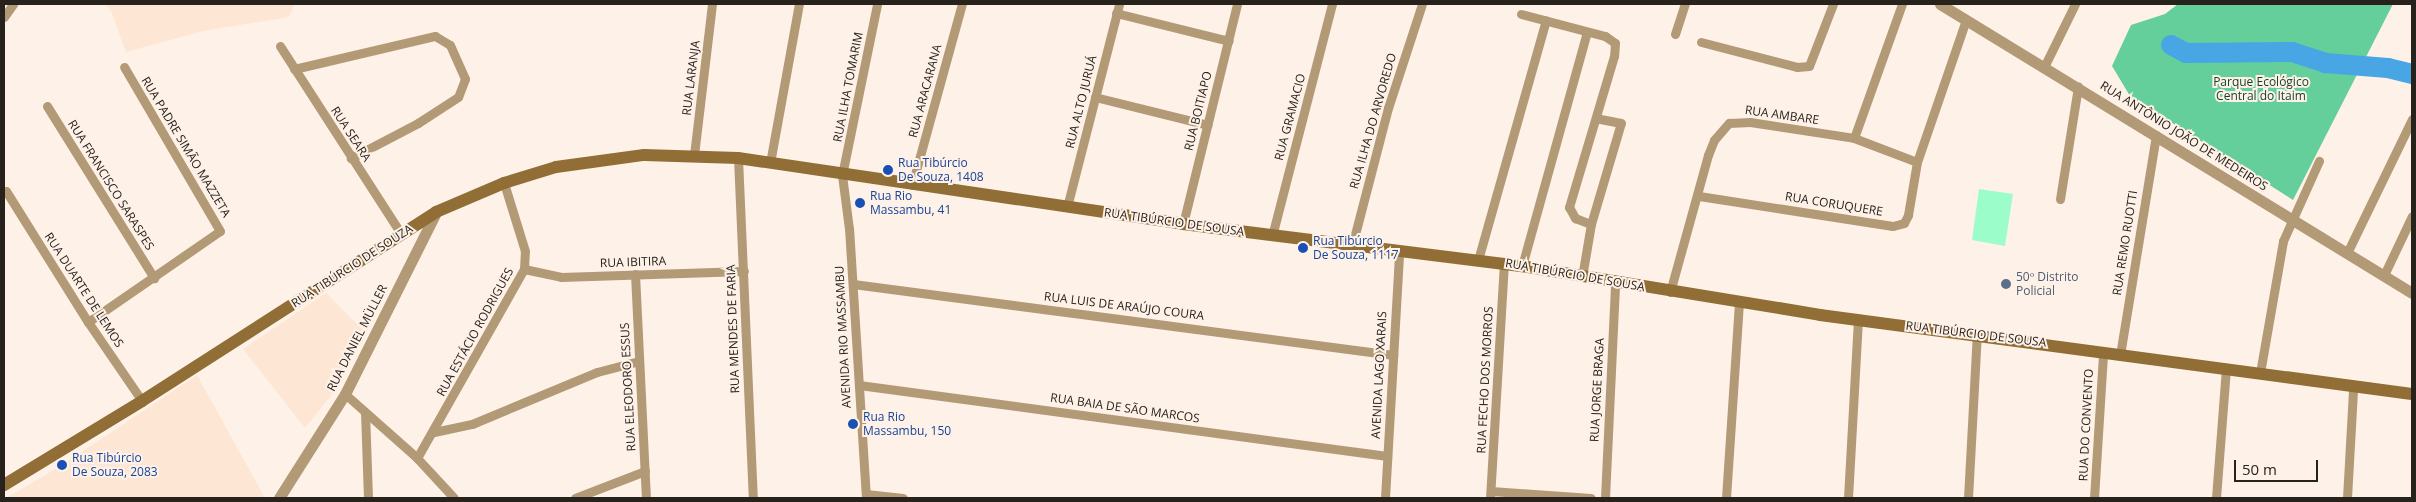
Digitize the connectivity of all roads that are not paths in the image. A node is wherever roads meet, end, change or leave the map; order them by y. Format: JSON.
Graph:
{"nodes":[{"id":1,"x":13,"y":4,"type":"edge"},
{"id":2,"x":712,"y":4,"type":"edge"},
{"id":3,"x":798,"y":4,"type":"edge"},
{"id":4,"x":877,"y":4,"type":"edge"},
{"id":5,"x":962,"y":4,"type":"edge"},
{"id":6,"x":1119,"y":4,"type":"edge"},
{"id":7,"x":1237,"y":4,"type":"edge"},
{"id":8,"x":1332,"y":4,"type":"edge"},
{"id":9,"x":1422,"y":4,"type":"edge"},
{"id":10,"x":1685,"y":4,"type":"edge"},
{"id":11,"x":1831,"y":4,"type":"edge"},
{"id":12,"x":1902,"y":4,"type":"edge"},
{"id":13,"x":1940,"y":4,"type":"edge"},
{"id":14,"x":2075,"y":4,"type":"edge"},
{"id":15,"x":1116,"y":13,"type":"junction"},
{"id":16,"x":1521,"y":14,"type":"dead end"},
{"id":17,"x":4,"y":18,"type":"edge"},
{"id":18,"x":1546,"y":20,"type":"junction"},
{"id":19,"x":1966,"y":20,"type":"junction"},
{"id":20,"x":1587,"y":32,"type":"junction"},
{"id":21,"x":1675,"y":34,"type":"dead end"},
{"id":22,"x":1229,"y":41,"type":"junction"},
{"id":23,"x":1701,"y":42,"type":"dead end"},
{"id":24,"x":280,"y":46,"type":"dead end"},
{"id":25,"x":2045,"y":65,"type":"junction"},
{"id":26,"x":124,"y":67,"type":"dead end"},
{"id":27,"x":294,"y":69,"type":"junction"},
{"id":28,"x":2078,"y":86,"type":"junction"},
{"id":29,"x":1095,"y":96,"type":"junction"},
{"id":30,"x":47,"y":106,"type":"dead end"},
{"id":31,"x":1596,"y":118,"type":"junction"},
{"id":32,"x":2412,"y":119,"type":"edge"},
{"id":33,"x":1208,"y":125,"type":"junction"},
{"id":34,"x":2156,"y":135,"type":"junction"},
{"id":35,"x":1854,"y":138,"type":"junction"},
{"id":36,"x":694,"y":155,"type":"junction"},
{"id":37,"x":351,"y":158,"type":"junction"},
{"id":38,"x":738,"y":158,"type":"junction"},
{"id":39,"x":2319,"y":161,"type":"dead end"},
{"id":40,"x":1917,"y":162,"type":"junction"},
{"id":41,"x":770,"y":163,"type":"junction"},
{"id":42,"x":842,"y":175,"type":"junction"},
{"id":43,"x":504,"y":183,"type":"junction"},
{"id":44,"x":912,"y":185,"type":"junction"},
{"id":45,"x":6,"y":191,"type":"dead end"},
{"id":46,"x":1699,"y":196,"type":"junction"},
{"id":47,"x":2060,"y":199,"type":"dead end"},
{"id":48,"x":1067,"y":207,"type":"junction"},
{"id":49,"x":436,"y":212,"type":"junction"},
{"id":50,"x":2412,"y":216,"type":"edge"},
{"id":51,"x":2291,"y":218,"type":"junction"},
{"id":52,"x":1183,"y":224,"type":"junction"},
{"id":53,"x":1591,"y":224,"type":"junction"},
{"id":54,"x":401,"y":234,"type":"junction"},
{"id":55,"x":1272,"y":236,"type":"junction"},
{"id":56,"x":1352,"y":246,"type":"junction"},
{"id":57,"x":1399,"y":253,"type":"junction"},
{"id":58,"x":2347,"y":253,"type":"junction"},
{"id":59,"x":1478,"y":260,"type":"junction"},
{"id":60,"x":1504,"y":263,"type":"junction"},
{"id":61,"x":1522,"y":266,"type":"junction"},
{"id":62,"x":524,"y":269,"type":"junction"},
{"id":63,"x":744,"y":270,"type":"junction"},
{"id":64,"x":635,"y":274,"type":"junction"},
{"id":65,"x":2384,"y":275,"type":"junction"},
{"id":66,"x":1582,"y":277,"type":"junction"},
{"id":67,"x":154,"y":278,"type":"junction"},
{"id":68,"x":1615,"y":283,"type":"junction"},
{"id":69,"x":853,"y":284,"type":"junction"},
{"id":70,"x":1670,"y":292,"type":"junction"},
{"id":71,"x":2412,"y":293,"type":"edge"},
{"id":72,"x":1738,"y":300,"type":"junction"},
{"id":73,"x":1858,"y":319,"type":"junction"},
{"id":74,"x":88,"y":322,"type":"junction"},
{"id":75,"x":1977,"y":334,"type":"junction"},
{"id":76,"x":2102,"y":353,"type":"junction"},
{"id":77,"x":1392,"y":355,"type":"junction"},
{"id":78,"x":2120,"y":355,"type":"junction"},
{"id":79,"x":639,"y":361,"type":"junction"},
{"id":80,"x":2226,"y":369,"type":"junction"},
{"id":81,"x":2260,"y":373,"type":"junction"},
{"id":82,"x":859,"y":385,"type":"junction"},
{"id":83,"x":2353,"y":388,"type":"junction"},
{"id":84,"x":345,"y":394,"type":"junction"},
{"id":85,"x":2412,"y":394,"type":"edge"},
{"id":86,"x":142,"y":401,"type":"junction"},
{"id":87,"x":365,"y":412,"type":"junction"},
{"id":88,"x":434,"y":432,"type":"junction"},
{"id":89,"x":1387,"y":456,"type":"junction"},
{"id":90,"x":417,"y":458,"type":"junction"},
{"id":91,"x":645,"y":471,"type":"junction"},
{"id":92,"x":4,"y":484,"type":"edge"},
{"id":93,"x":1491,"y":495,"type":"edge"},
{"id":94,"x":866,"y":496,"type":"edge"},
{"id":95,"x":278,"y":498,"type":"edge"},
{"id":96,"x":368,"y":498,"type":"edge"},
{"id":97,"x":454,"y":498,"type":"edge"},
{"id":98,"x":575,"y":498,"type":"edge"},
{"id":99,"x":646,"y":498,"type":"edge"},
{"id":100,"x":753,"y":498,"type":"edge"},
{"id":101,"x":903,"y":498,"type":"edge"},
{"id":102,"x":1385,"y":498,"type":"edge"},
{"id":103,"x":1591,"y":498,"type":"edge"},
{"id":104,"x":1604,"y":498,"type":"edge"},
{"id":105,"x":1726,"y":498,"type":"edge"},
{"id":106,"x":1848,"y":498,"type":"edge"},
{"id":107,"x":1968,"y":498,"type":"edge"},
{"id":108,"x":2094,"y":498,"type":"edge"},
{"id":109,"x":2216,"y":498,"type":"edge"},
{"id":110,"x":2347,"y":498,"type":"edge"}],
"edges":[{"from":1,"to":17,"type":"street"},
{"from":2,"to":36,"type":"street","name":"RUA LARANJA"},
{"from":3,"to":41,"type":"street"},
{"from":4,"to":42,"type":"street","name":"RUA ILHA TOMARIM"},
{"from":5,"to":44,"type":"street","name":"RUA ARACARANA"},
{"from":6,"to":15,"type":"street","name":"RUA ALTO JURUÁ"},
{"from":7,"to":22,"type":"street","name":"RUA BOITIAPO"},
{"from":8,"to":55,"type":"street","name":"RUA GRAMACIO"},
{"from":9,"to":56,"type":"street","name":"RUA ILHA DO ARVOREDO"},
{"from":10,"to":21,"type":"street"},
{"from":11,"to":23,"type":"street"},
{"from":12,"to":35,"type":"street"},
{"from":13,"to":19,"type":"street","name":"RUA ANTÔNIO JOÃO DE MEDEIROS"},
{"from":14,"to":25,"type":"street"},
{"from":15,"to":22,"type":"street"},
{"from":15,"to":29,"type":"street","name":"RUA ALTO JURUÁ"},
{"from":16,"to":18,"type":"street"},
{"from":18,"to":20,"type":"street"},
{"from":18,"to":59,"type":"street"},
{"from":19,"to":25,"type":"street","name":"RUA ANTÔNIO JOÃO DE MEDEIROS"},
{"from":19,"to":40,"type":"street","name":"RUA CORUQUERE"},
{"from":20,"to":31,"type":"street"},
{"from":20,"to":61,"type":"street"},
{"from":22,"to":33,"type":"street","name":"RUA BOITIAPO"},
{"from":24,"to":27,"type":"street","name":"RUA SEARA"},
{"from":25,"to":28,"type":"street","name":"RUA ANTÔNIO JOÃO DE MEDEIROS"},
{"from":26,"to":67,"type":"street","name":"RUA PADRE SIMÃO MAZZETA"},
{"from":27,"to":37,"type":"street","name":"RUA SEARA"},
{"from":27,"to":37,"type":"street"},
{"from":28,"to":34,"type":"street","name":"RUA ANTÔNIO JOÃO DE MEDEIROS"},
{"from":28,"to":47,"type":"street"},
{"from":29,"to":33,"type":"street"},
{"from":29,"to":48,"type":"street","name":"RUA ALTO JURUÁ"},
{"from":30,"to":67,"type":"street","name":"RUA FRANCISCO SARASPES"},
{"from":31,"to":53,"type":"street"},
{"from":31,"to":53,"type":"street"},
{"from":32,"to":58,"type":"street"},
{"from":33,"to":52,"type":"street","name":"RUA BOITIAPO"},
{"from":34,"to":51,"type":"street","name":"RUA ANTÔNIO JOÃO DE MEDEIROS"},
{"from":34,"to":78,"type":"street","name":"RUA REMO RUOTTI"},
{"from":35,"to":40,"type":"street","name":"RUA AMBARE"},
{"from":35,"to":46,"type":"street","name":"RUA AMBARE"},
{"from":36,"to":38,"type":"main road","name":"RUA TIBÚRCIO DE SOUZA"},
{"from":36,"to":43,"type":"main road","name":"RUA TIBÚRCIO DE SOUZA"},
{"from":37,"to":54,"type":"street","name":"RUA SEARA"},
{"from":38,"to":41,"type":"main road","name":"RUA TIBÚRCIO DE SOUSA"},
{"from":38,"to":63,"type":"street","name":"RUA MENDES DE FARIA"},
{"from":39,"to":51,"type":"street"},
{"from":40,"to":46,"type":"street","name":"RUA CORUQUERE"},
{"from":41,"to":42,"type":"main road","name":"RUA TIBÚRCIO DE SOUSA"},
{"from":42,"to":44,"type":"main road","name":"RUA TIBÚRCIO DE SOUSA"},
{"from":42,"to":69,"type":"street","name":"AVENIDA RIO MASSAMBU"},
{"from":43,"to":49,"type":"main road","name":"RUA TIBÚRCIO DE SOUZA"},
{"from":43,"to":62,"type":"street","name":"RUA ESTÁCIO RODRIGUES"},
{"from":44,"to":48,"type":"main road","name":"RUA TIBÚRCIO DE SOUSA"},
{"from":45,"to":74,"type":"street","name":"RUA DUARTE DE LEMOS"},
{"from":46,"to":70,"type":"street","name":"RUA AMBARE"},
{"from":48,"to":52,"type":"main road","name":"RUA TIBÚRCIO DE SOUSA"},
{"from":49,"to":54,"type":"main road","name":"RUA TIBÚRCIO DE SOUZA"},
{"from":49,"to":84,"type":"street","name":"RUA DANIEL MÜLLER"},
{"from":50,"to":65,"type":"street"},
{"from":51,"to":58,"type":"street","name":"RUA ANTÔNIO JOÃO DE MEDEIROS"},
{"from":51,"to":81,"type":"street"},
{"from":52,"to":55,"type":"main road","name":"RUA TIBÚRCIO DE SOUSA"},
{"from":53,"to":66,"type":"street"},
{"from":54,"to":86,"type":"main road","name":"RUA TIBÚRCIO DE SOUZA"},
{"from":55,"to":56,"type":"main road","name":"RUA TIBÚRCIO DE SOUSA"},
{"from":56,"to":57,"type":"main road","name":"RUA TIBÚRCIO DE SOUSA"},
{"from":57,"to":59,"type":"main road","name":"RUA TIBÚRCIO DE SOUSA"},
{"from":57,"to":77,"type":"street","name":"AVENIDA LAGO XARAIS"},
{"from":58,"to":65,"type":"street","name":"RUA ANTÔNIO JOÃO DE MEDEIROS"},
{"from":59,"to":60,"type":"main road","name":"RUA TIBÚRCIO DE SOUSA"},
{"from":60,"to":61,"type":"main road","name":"RUA TIBÚRCIO DE SOUSA"},
{"from":60,"to":93,"type":"street","name":"RUA FECHO DOS MORROS"},
{"from":61,"to":66,"type":"main road","name":"RUA TIBÚRCIO DE SOUSA"},
{"from":62,"to":64,"type":"street","name":"RUA IBITIRA"},
{"from":62,"to":88,"type":"street","name":"RUA ESTÁCIO RODRIGUES"},
{"from":63,"to":64,"type":"street","name":"RUA IBITIRA"},
{"from":63,"to":100,"type":"street","name":"RUA MENDES DE FARIA"},
{"from":64,"to":79,"type":"street","name":"RUA ELEODORO ESSUS"},
{"from":65,"to":71,"type":"street","name":"RUA ANTÔNIO JOÃO DE MEDEIROS"},
{"from":66,"to":68,"type":"main road","name":"RUA TIBÚRCIO DE SOUSA"},
{"from":67,"to":74,"type":"street","name":"RUA PADRE SIMÃO MAZZETA"},
{"from":68,"to":70,"type":"main road","name":"RUA TIBÚRCIO DE SOUSA"},
{"from":68,"to":104,"type":"street","name":"RUA JORGE BRAGA"},
{"from":69,"to":77,"type":"street","name":"RUA LUIS DE ARAÚJO COURA"},
{"from":69,"to":82,"type":"street","name":"AVENIDA RIO MASSAMBU"},
{"from":70,"to":72,"type":"main road","name":"RUA TIBÚRCIO DE SOUSA"},
{"from":72,"to":73,"type":"main road","name":"RUA TIBÚRCIO DE SOUSA"},
{"from":72,"to":105,"type":"street"},
{"from":73,"to":75,"type":"main road","name":"RUA TIBÚRCIO DE SOUSA"},
{"from":73,"to":106,"type":"street"},
{"from":74,"to":86,"type":"street","name":"RUA DUARTE DE LEMOS"},
{"from":75,"to":76,"type":"main road","name":"RUA TIBÚRCIO DE SOUSA"},
{"from":75,"to":107,"type":"street"},
{"from":76,"to":78,"type":"main road","name":"RUA TIBÚRCIO DE SOUSA"},
{"from":76,"to":108,"type":"street","name":"RUA DO CONVENTO"},
{"from":77,"to":89,"type":"street","name":"AVENIDA LAGO XARAIS"},
{"from":78,"to":80,"type":"main road","name":"RUA TIBÚRCIO DE SOUSA"},
{"from":79,"to":88,"type":"street"},
{"from":79,"to":91,"type":"street","name":"RUA ELEODORO ESSUS"},
{"from":80,"to":81,"type":"main road","name":"RUA TIBÚRCIO DE SOUSA"},
{"from":80,"to":109,"type":"street"},
{"from":81,"to":83,"type":"main road","name":"RUA TIBÚRCIO DE SOUSA"},
{"from":82,"to":89,"type":"street","name":"RUA BAIA DE SÃO MARCOS"},
{"from":82,"to":94,"type":"street","name":"AVENIDA RIO MASSAMBU"},
{"from":83,"to":85,"type":"main road","name":"RUA TIBÚRCIO DE SOUSA"},
{"from":83,"to":110,"type":"street"},
{"from":84,"to":87,"type":"street"},
{"from":84,"to":95,"type":"street","name":"RUA DANIEL MÜLLER"},
{"from":86,"to":92,"type":"main road","name":"RUA TIBÚRCIO DE SOUZA"},
{"from":87,"to":90,"type":"street"},
{"from":87,"to":96,"type":"street"},
{"from":88,"to":90,"type":"street","name":"RUA ESTÁCIO RODRIGUES"},
{"from":89,"to":102,"type":"street","name":"AVENIDA LAGO XARAIS"},
{"from":90,"to":97,"type":"street"},
{"from":91,"to":98,"type":"street"},
{"from":91,"to":99,"type":"street","name":"RUA ELEODORO ESSUS"},
{"from":93,"to":103,"type":"street"},
{"from":94,"to":101,"type":"street"}]}
